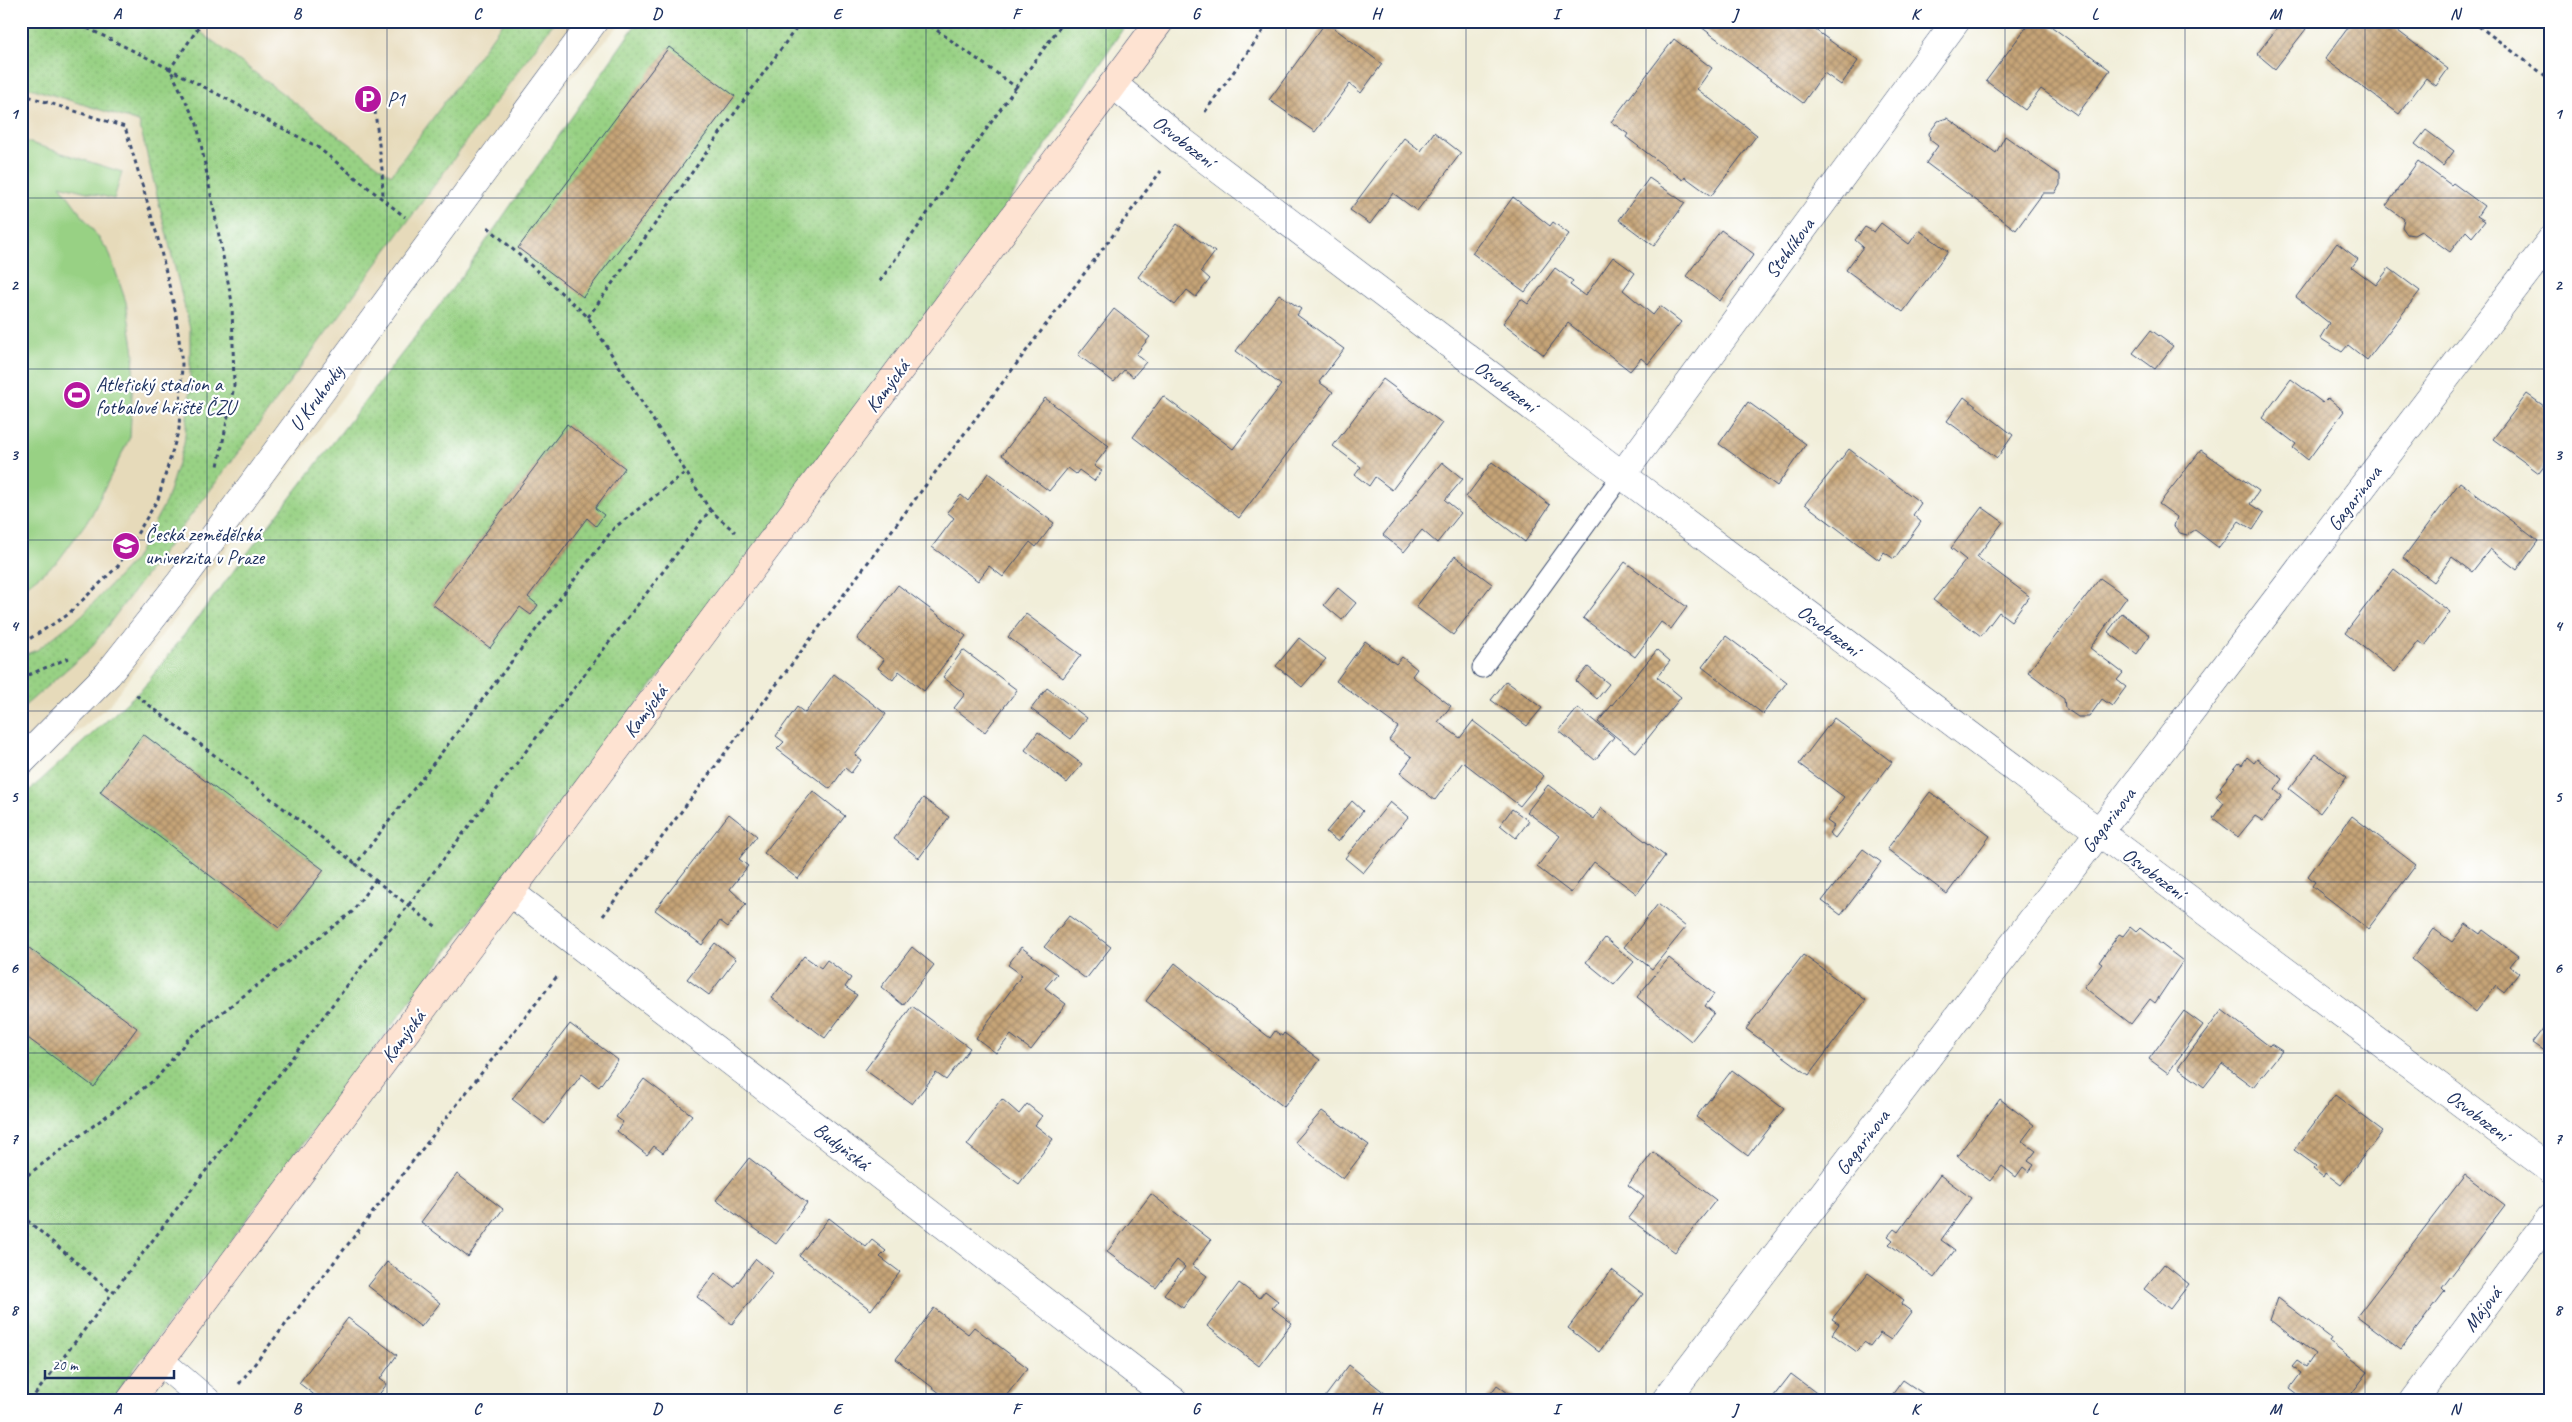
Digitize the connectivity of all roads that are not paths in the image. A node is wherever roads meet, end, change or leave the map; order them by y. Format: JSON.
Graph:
{"nodes":[{"id":1,"x":594,"y":21,"type":"edge"},
{"id":2,"x":1160,"y":21,"type":"edge"},
{"id":3,"x":1956,"y":21,"type":"edge"},
{"id":4,"x":1113,"y":84,"type":"junction"},
{"id":5,"x":2551,"y":240,"type":"edge"},
{"id":6,"x":1622,"y":475,"type":"junction"},
{"id":7,"x":1482,"y":668,"type":"dead end"},
{"id":8,"x":21,"y":762,"type":"edge"},
{"id":9,"x":2099,"y":832,"type":"junction"},
{"id":10,"x":510,"y":892,"type":"junction"},
{"id":11,"x":2551,"y":1170,"type":"edge"},
{"id":12,"x":2551,"y":1217,"type":"edge"},
{"id":13,"x":160,"y":1361,"type":"junction"},
{"id":14,"x":130,"y":1401,"type":"edge"},
{"id":15,"x":207,"y":1401,"type":"edge"},
{"id":16,"x":1174,"y":1401,"type":"edge"},
{"id":17,"x":1666,"y":1401,"type":"edge"},
{"id":18,"x":2413,"y":1401,"type":"edge"}],
"edges":[{"from":1,"to":8,"type":"street","name":"U Kruhovky"},
{"from":2,"to":4,"type":"main road","name":"Kamýcká"},
{"from":3,"to":6,"type":"street","name":"Stehlíkova"},
{"from":4,"to":6,"type":"street","name":"Osvobození"},
{"from":4,"to":10,"type":"main road","name":"Kamýcká"},
{"from":5,"to":9,"type":"street","name":"Gagarinova"},
{"from":6,"to":7,"type":"lane"},
{"from":6,"to":9,"type":"street","name":"Osvobození"},
{"from":9,"to":11,"type":"street","name":"Osvobození"},
{"from":9,"to":17,"type":"street","name":"Gagarinova"},
{"from":10,"to":13,"type":"main road","name":"Kamýcká"},
{"from":10,"to":16,"type":"street","name":"Budyňská"},
{"from":12,"to":18,"type":"street","name":"Májová"},
{"from":13,"to":14,"type":"main road","name":"Kamýcká"},
{"from":13,"to":15,"type":"street"}]}
